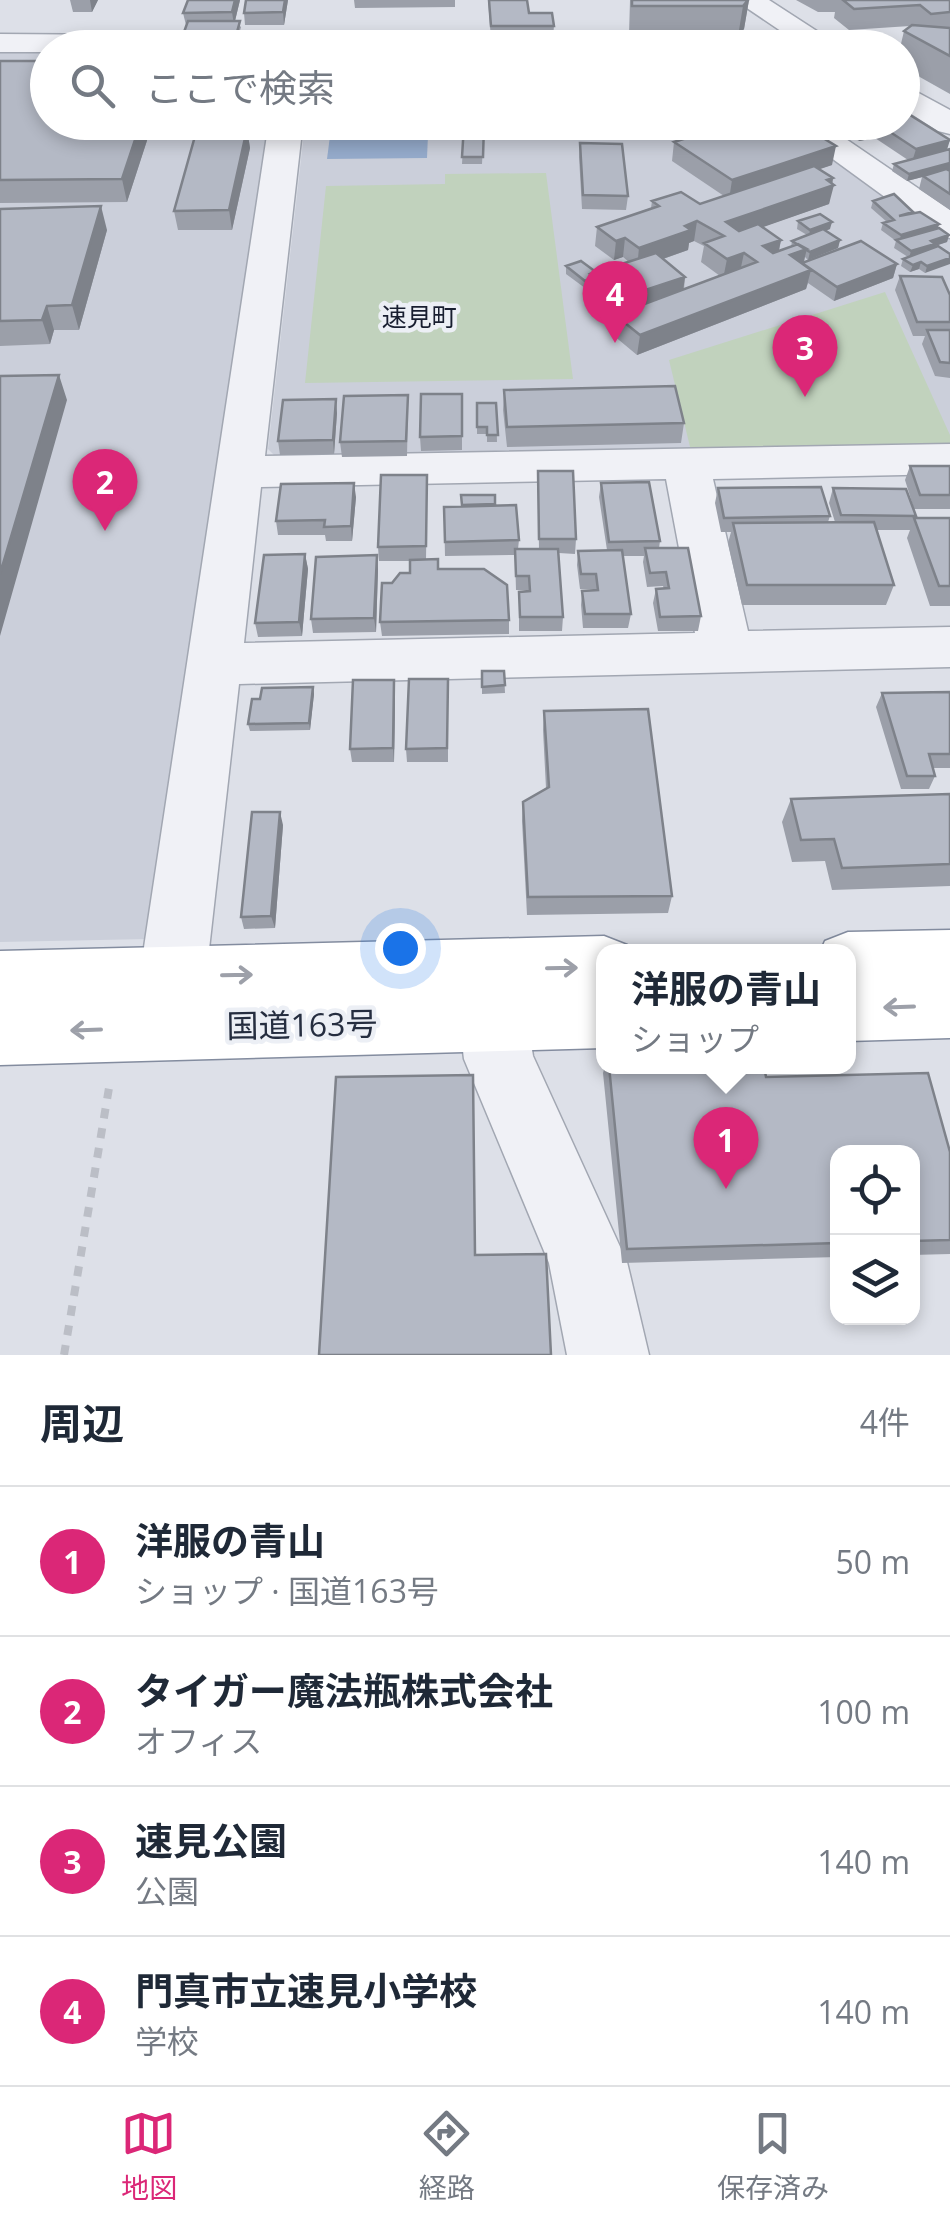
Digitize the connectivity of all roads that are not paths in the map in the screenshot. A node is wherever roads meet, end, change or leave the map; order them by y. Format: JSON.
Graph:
{"nodes":[{"id":1,"x":749,"y":0,"type":"edge"},
{"id":2,"x":476,"y":14,"type":"dead end"},
{"id":3,"x":478,"y":30,"type":"edge"},
{"id":4,"x":811,"y":30,"type":"edge"},
{"id":5,"x":30,"y":42,"type":"edge"},
{"id":6,"x":0,"y":43,"type":"edge"},
{"id":7,"x":920,"y":105,"type":"edge"},
{"id":8,"x":950,"y":124,"type":"edge"},
{"id":9,"x":284,"y":140,"type":"edge"},
{"id":10,"x":824,"y":140,"type":"edge"},
{"id":11,"x":950,"y":227,"type":"edge"},
{"id":12,"x":950,"y":459,"type":"edge"},
{"id":13,"x":686,"y":464,"type":"junction"},
{"id":14,"x":242,"y":472,"type":"junction"},
{"id":15,"x":950,"y":647,"type":"edge"},
{"id":16,"x":725,"y":650,"type":"junction"},
{"id":17,"x":216,"y":664,"type":"junction"},
{"id":18,"x":950,"y":960,"type":"edge"},
{"id":19,"x":856,"y":962,"type":"edge"},
{"id":20,"x":596,"y":968,"type":"edge"},
{"id":21,"x":0,"y":982,"type":"edge"},
{"id":22,"x":169,"y":1002,"type":"junction"},
{"id":23,"x":950,"y":1006,"type":"edge"},
{"id":24,"x":856,"y":1009,"type":"edge"},
{"id":25,"x":596,"y":1016,"type":"edge"},
{"id":26,"x":493,"y":1019,"type":"junction"},
{"id":27,"x":0,"y":1032,"type":"edge"},
{"id":28,"x":608,"y":1355,"type":"edge"}],
"edges":[{"from":1,"to":4,"type":"street"},
{"from":2,"to":3,"type":"street"},
{"from":5,"to":6,"type":"street"},
{"from":7,"to":8,"type":"street"},
{"from":9,"to":14,"type":"street"},
{"from":10,"to":11,"type":"street"},
{"from":12,"to":13,"type":"street"},
{"from":13,"to":14,"type":"street"},
{"from":13,"to":16,"type":"street"},
{"from":14,"to":17,"type":"street"},
{"from":15,"to":16,"type":"street"},
{"from":16,"to":17,"type":"street"},
{"from":17,"to":22,"type":"street"},
{"from":18,"to":19,"type":"highway"},
{"from":22,"to":20,"type":"highway","name":"国道163号","one_way":true},
{"from":21,"to":22,"type":"highway","name":"国道163号"},
{"from":22,"to":26,"type":"highway","name":"国道163号"},
{"from":22,"to":27,"type":"highway","name":"国道163号","one_way":true},
{"from":23,"to":24,"type":"highway","one_way":true},
{"from":25,"to":26,"type":"highway","name":"国道163号"},
{"from":26,"to":28,"type":"street"}]}
